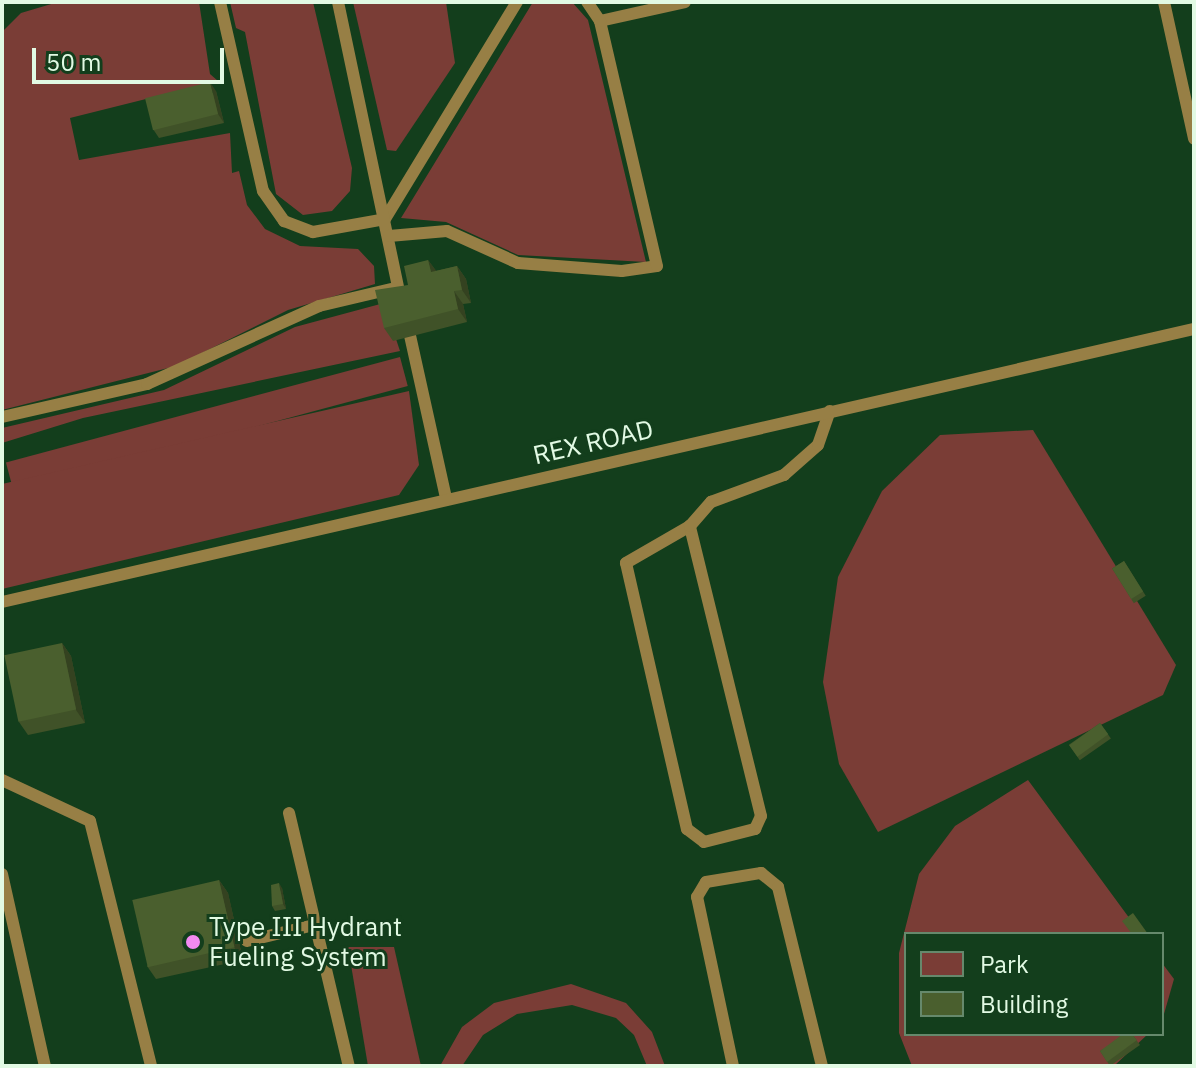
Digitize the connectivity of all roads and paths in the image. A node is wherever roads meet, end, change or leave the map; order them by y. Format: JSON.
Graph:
{"nodes":[{"id":1,"x":220,"y":2,"type":"edge"},
{"id":2,"x":338,"y":2,"type":"edge"},
{"id":3,"x":517,"y":2,"type":"edge"},
{"id":4,"x":587,"y":2,"type":"edge"},
{"id":5,"x":685,"y":2,"type":"edge"},
{"id":6,"x":1164,"y":2,"type":"edge"},
{"id":7,"x":600,"y":21,"type":"junction"},
{"id":8,"x":1194,"y":139,"type":"edge"},
{"id":9,"x":385,"y":219,"type":"junction"},
{"id":10,"x":389,"y":236,"type":"junction"},
{"id":11,"x":398,"y":288,"type":"junction"},
{"id":12,"x":1194,"y":329,"type":"edge"},
{"id":13,"x":830,"y":411,"type":"junction"},
{"id":14,"x":2,"y":417,"type":"edge"},
{"id":15,"x":446,"y":498,"type":"junction"},
{"id":16,"x":690,"y":526,"type":"junction"},
{"id":17,"x":2,"y":602,"type":"edge"},
{"id":18,"x":2,"y":780,"type":"edge"},
{"id":19,"x":289,"y":813,"type":"dead end"},
{"id":20,"x":2,"y":874,"type":"edge"},
{"id":21,"x":314,"y":925,"type":"junction"},
{"id":22,"x":247,"y":941,"type":"dead end"},
{"id":23,"x":45,"y":1066,"type":"edge"},
{"id":24,"x":151,"y":1066,"type":"edge"},
{"id":25,"x":349,"y":1066,"type":"edge"},
{"id":26,"x":733,"y":1066,"type":"edge"},
{"id":27,"x":822,"y":1066,"type":"edge"}],
"edges":[{"from":1,"to":9,"type":"lane"},
{"from":2,"to":9,"type":"lane"},
{"from":3,"to":9,"type":"lane"},
{"from":4,"to":7,"type":"lane"},
{"from":5,"to":7,"type":"lane"},
{"from":6,"to":8,"type":"lane"},
{"from":7,"to":10,"type":"lane"},
{"from":9,"to":10,"type":"lane"},
{"from":10,"to":11,"type":"lane"},
{"from":11,"to":14,"type":"lane"},
{"from":11,"to":15,"type":"lane"},
{"from":12,"to":13,"type":"lane","name":"REX ROAD"},
{"from":13,"to":15,"type":"lane","name":"REX ROAD"},
{"from":13,"to":16,"type":"lane"},
{"from":15,"to":17,"type":"lane","name":"REX ROAD"},
{"from":16,"to":16,"type":"lane"},
{"from":18,"to":24,"type":"lane"},
{"from":19,"to":21,"type":"lane"},
{"from":20,"to":23,"type":"lane"},
{"from":21,"to":22,"type":"lane"},
{"from":21,"to":25,"type":"lane"},
{"from":26,"to":27,"type":"lane"}]}
